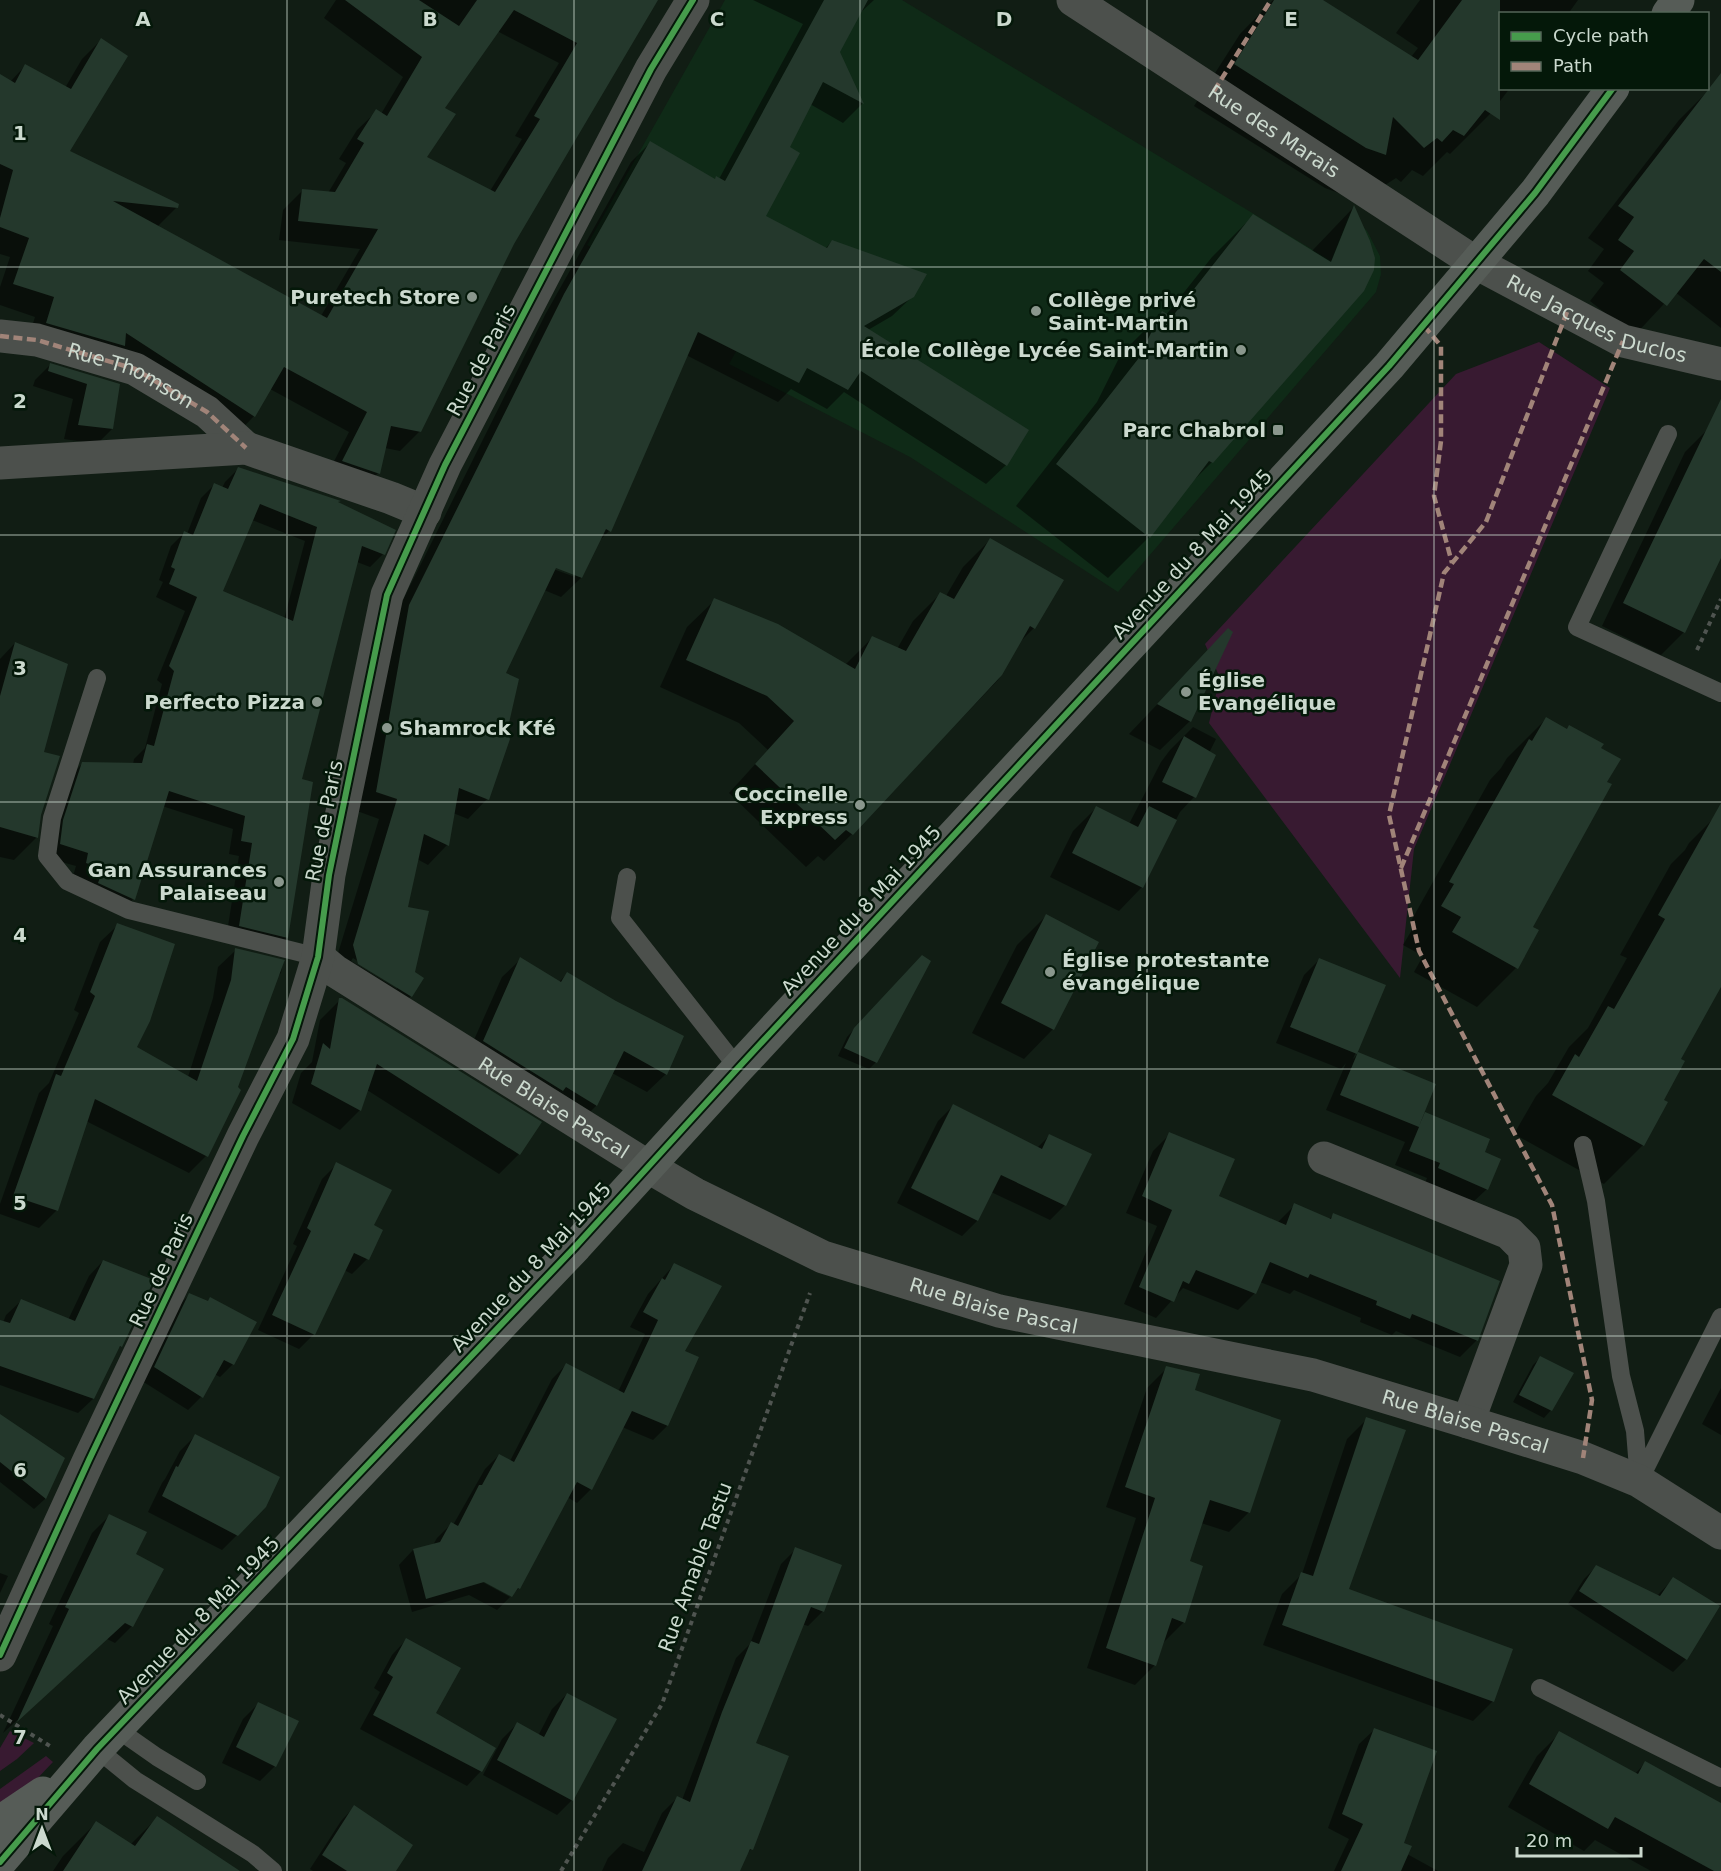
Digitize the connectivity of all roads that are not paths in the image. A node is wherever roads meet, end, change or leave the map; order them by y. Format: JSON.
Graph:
{"nodes":[{"id":1,"x":693,"y":0,"type":"edge"},
{"id":2,"x":1072,"y":0,"type":"edge"},
{"id":3,"x":1612,"y":90,"type":"edge"},
{"id":4,"x":1476,"y":262,"type":"junction"},
{"id":5,"x":0,"y":336,"type":"edge"},
{"id":6,"x":1721,"y":364,"type":"edge"},
{"id":7,"x":1668,"y":434,"type":"dead end"},
{"id":8,"x":246,"y":448,"type":"junction"},
{"id":9,"x":0,"y":463,"type":"edge"},
{"id":10,"x":425,"y":512,"type":"junction"},
{"id":11,"x":97,"y":678,"type":"dead end"},
{"id":12,"x":1721,"y":693,"type":"edge"},
{"id":13,"x":627,"y":877,"type":"dead end"},
{"id":14,"x":318,"y":957,"type":"junction"},
{"id":15,"x":738,"y":1068,"type":"junction"},
{"id":16,"x":1583,"y":1145,"type":"dead end"},
{"id":17,"x":1324,"y":1158,"type":"dead end"},
{"id":18,"x":647,"y":1166,"type":"junction"},
{"id":19,"x":1721,"y":1317,"type":"edge"},
{"id":20,"x":1468,"y":1422,"type":"junction"},
{"id":21,"x":1639,"y":1480,"type":"junction"},
{"id":22,"x":1721,"y":1533,"type":"edge"},
{"id":23,"x":0,"y":1655,"type":"edge"},
{"id":24,"x":1540,"y":1688,"type":"dead end"},
{"id":25,"x":101,"y":1745,"type":"junction"},
{"id":26,"x":1721,"y":1778,"type":"edge"},
{"id":27,"x":196,"y":1780,"type":"dead end"},
{"id":28,"x":0,"y":1822,"type":"edge"},
{"id":29,"x":0,"y":1862,"type":"edge"},
{"id":30,"x":273,"y":1871,"type":"edge"}],
"edges":[{"from":1,"to":10,"type":"street","name":"Rue de Paris"},
{"from":2,"to":4,"type":"street","name":"Rue des Marais"},
{"from":3,"to":4,"type":"main road","name":"Avenue du 8 Mai 1945"},
{"from":4,"to":6,"type":"street","name":"Rue Jacques Duclos"},
{"from":4,"to":15,"type":"main road","name":"Avenue du 8 Mai 1945"},
{"from":5,"to":8,"type":"street","name":"Rue Thomson"},
{"from":7,"to":12,"type":"lane"},
{"from":8,"to":9,"type":"street"},
{"from":8,"to":10,"type":"street"},
{"from":10,"to":14,"type":"street","name":"Rue de Paris"},
{"from":11,"to":14,"type":"lane"},
{"from":13,"to":15,"type":"lane"},
{"from":14,"to":18,"type":"street","name":"Rue Blaise Pascal"},
{"from":14,"to":23,"type":"street","name":"Rue de Paris"},
{"from":15,"to":18,"type":"main road","name":"Avenue du 8 Mai 1945"},
{"from":16,"to":21,"type":"lane"},
{"from":17,"to":20,"type":"street"},
{"from":18,"to":20,"type":"street","name":"Rue Blaise Pascal"},
{"from":18,"to":25,"type":"main road","name":"Avenue du 8 Mai 1945"},
{"from":19,"to":21,"type":"lane"},
{"from":20,"to":21,"type":"street","name":"Rue Blaise Pascal"},
{"from":21,"to":22,"type":"street","name":"Rue Blaise Pascal"},
{"from":24,"to":26,"type":"lane"},
{"from":25,"to":27,"type":"lane"},
{"from":25,"to":28,"type":"main road"},
{"from":25,"to":29,"type":"main road"},
{"from":25,"to":30,"type":"lane"}]}
